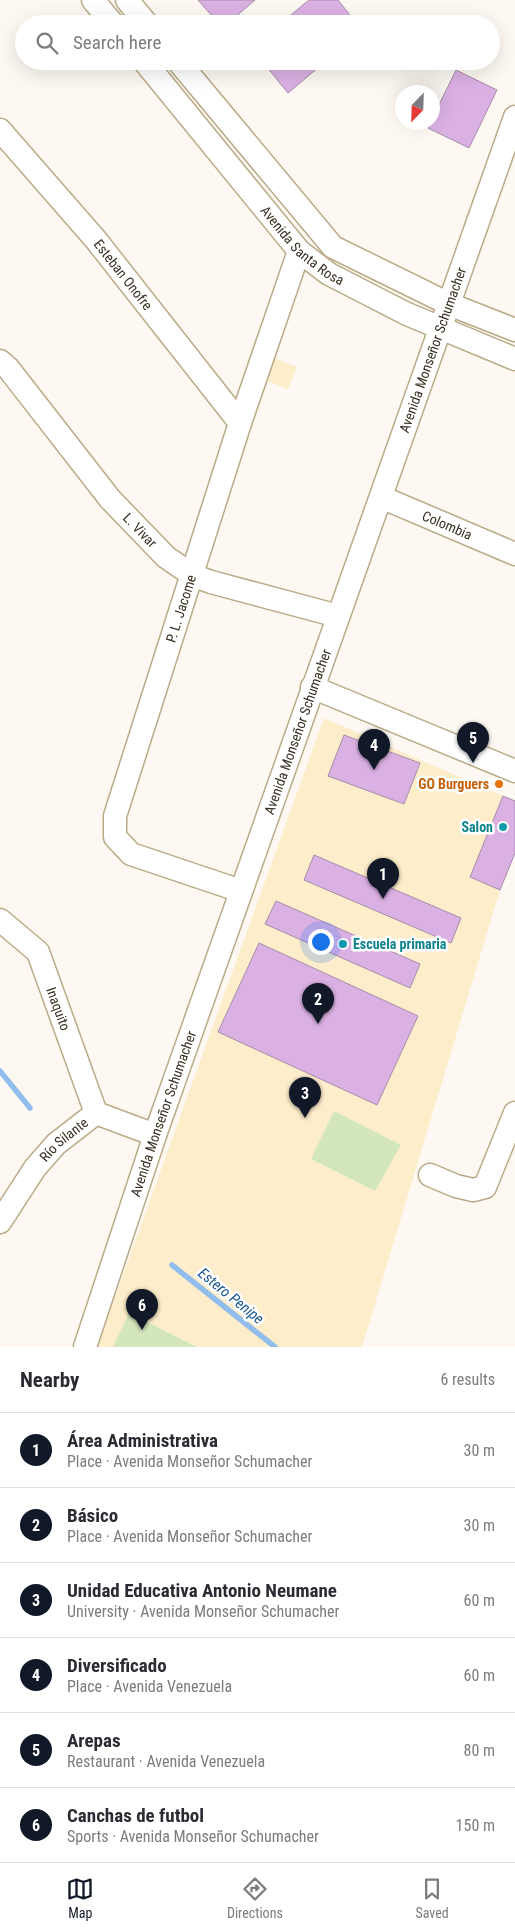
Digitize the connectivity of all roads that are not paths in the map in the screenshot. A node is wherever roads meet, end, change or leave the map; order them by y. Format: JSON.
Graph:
{"nodes":[{"id":1,"x":93,"y":0,"type":"edge"},
{"id":2,"x":127,"y":0,"type":"edge"},
{"id":3,"x":106,"y":15,"type":"edge"},
{"id":4,"x":140,"y":15,"type":"edge"},
{"id":5,"x":151,"y":70,"type":"edge"},
{"id":6,"x":186,"y":70,"type":"edge"},
{"id":7,"x":515,"y":117,"type":"edge"},
{"id":8,"x":0,"y":130,"type":"edge"},
{"id":9,"x":298,"y":251,"type":"junction"},
{"id":10,"x":449,"y":304,"type":"junction"},
{"id":11,"x":440,"y":329,"type":"junction"},
{"id":12,"x":515,"y":330,"type":"edge"},
{"id":13,"x":515,"y":359,"type":"edge"},
{"id":14,"x":0,"y":361,"type":"edge"},
{"id":15,"x":240,"y":423,"type":"junction"},
{"id":16,"x":381,"y":497,"type":"junction"},
{"id":17,"x":515,"y":554,"type":"edge"},
{"id":18,"x":192,"y":575,"type":"junction"},
{"id":19,"x":338,"y":616,"type":"junction"},
{"id":20,"x":312,"y":687,"type":"junction"},
{"id":21,"x":515,"y":771,"type":"edge"},
{"id":22,"x":241,"y":890,"type":"junction"},
{"id":23,"x":0,"y":920,"type":"edge"},
{"id":24,"x":515,"y":1113,"type":"edge"},
{"id":25,"x":96,"y":1114,"type":"junction"},
{"id":26,"x":155,"y":1134,"type":"junction"},
{"id":27,"x":430,"y":1175,"type":"dead end"},
{"id":28,"x":0,"y":1222,"type":"edge"},
{"id":29,"x":85,"y":1347,"type":"edge"}],
"edges":[{"from":1,"to":3,"type":"street"},
{"from":2,"to":4,"type":"street"},
{"from":5,"to":9,"type":"street","name":"Avenida Santa Rosa"},
{"from":6,"to":10,"type":"street","name":"Avenida Santa Rosa"},
{"from":7,"to":10,"type":"street","name":"Avenida Monseñor Schumacher"},
{"from":8,"to":15,"type":"street","name":"Esteban Onofre"},
{"from":9,"to":11,"type":"street","name":"Avenida Santa Rosa"},
{"from":9,"to":15,"type":"street","name":"P. L. Jacome"},
{"from":10,"to":11,"type":"street","name":"Avenida Monseñor Schumacher"},
{"from":10,"to":12,"type":"street","name":"Avenida Santa Rosa"},
{"from":11,"to":13,"type":"street","name":"Avenida Santa Rosa"},
{"from":11,"to":16,"type":"street","name":"Avenida Monseñor Schumacher"},
{"from":14,"to":18,"type":"street","name":"L. Vivar"},
{"from":15,"to":18,"type":"street","name":"P. L. Jacome"},
{"from":16,"to":17,"type":"street","name":"Colombia"},
{"from":16,"to":19,"type":"street","name":"Avenida Monseñor Schumacher"},
{"from":18,"to":19,"type":"street","name":"L. Vivar"},
{"from":18,"to":22,"type":"street","name":"P. L. Jacome"},
{"from":19,"to":20,"type":"street","name":"Avenida Monseñor Schumacher"},
{"from":20,"to":21,"type":"street"},
{"from":20,"to":22,"type":"street","name":"Avenida Monseñor Schumacher"},
{"from":22,"to":26,"type":"street","name":"Avenida Monseñor Schumacher"},
{"from":23,"to":25,"type":"street","name":"Inaquito"},
{"from":24,"to":27,"type":"street"},
{"from":25,"to":26,"type":"street","name":"Río Silante"},
{"from":25,"to":28,"type":"street","name":"Río Silante"},
{"from":26,"to":29,"type":"street","name":"Avenida Monseñor Schumacher"}]}
